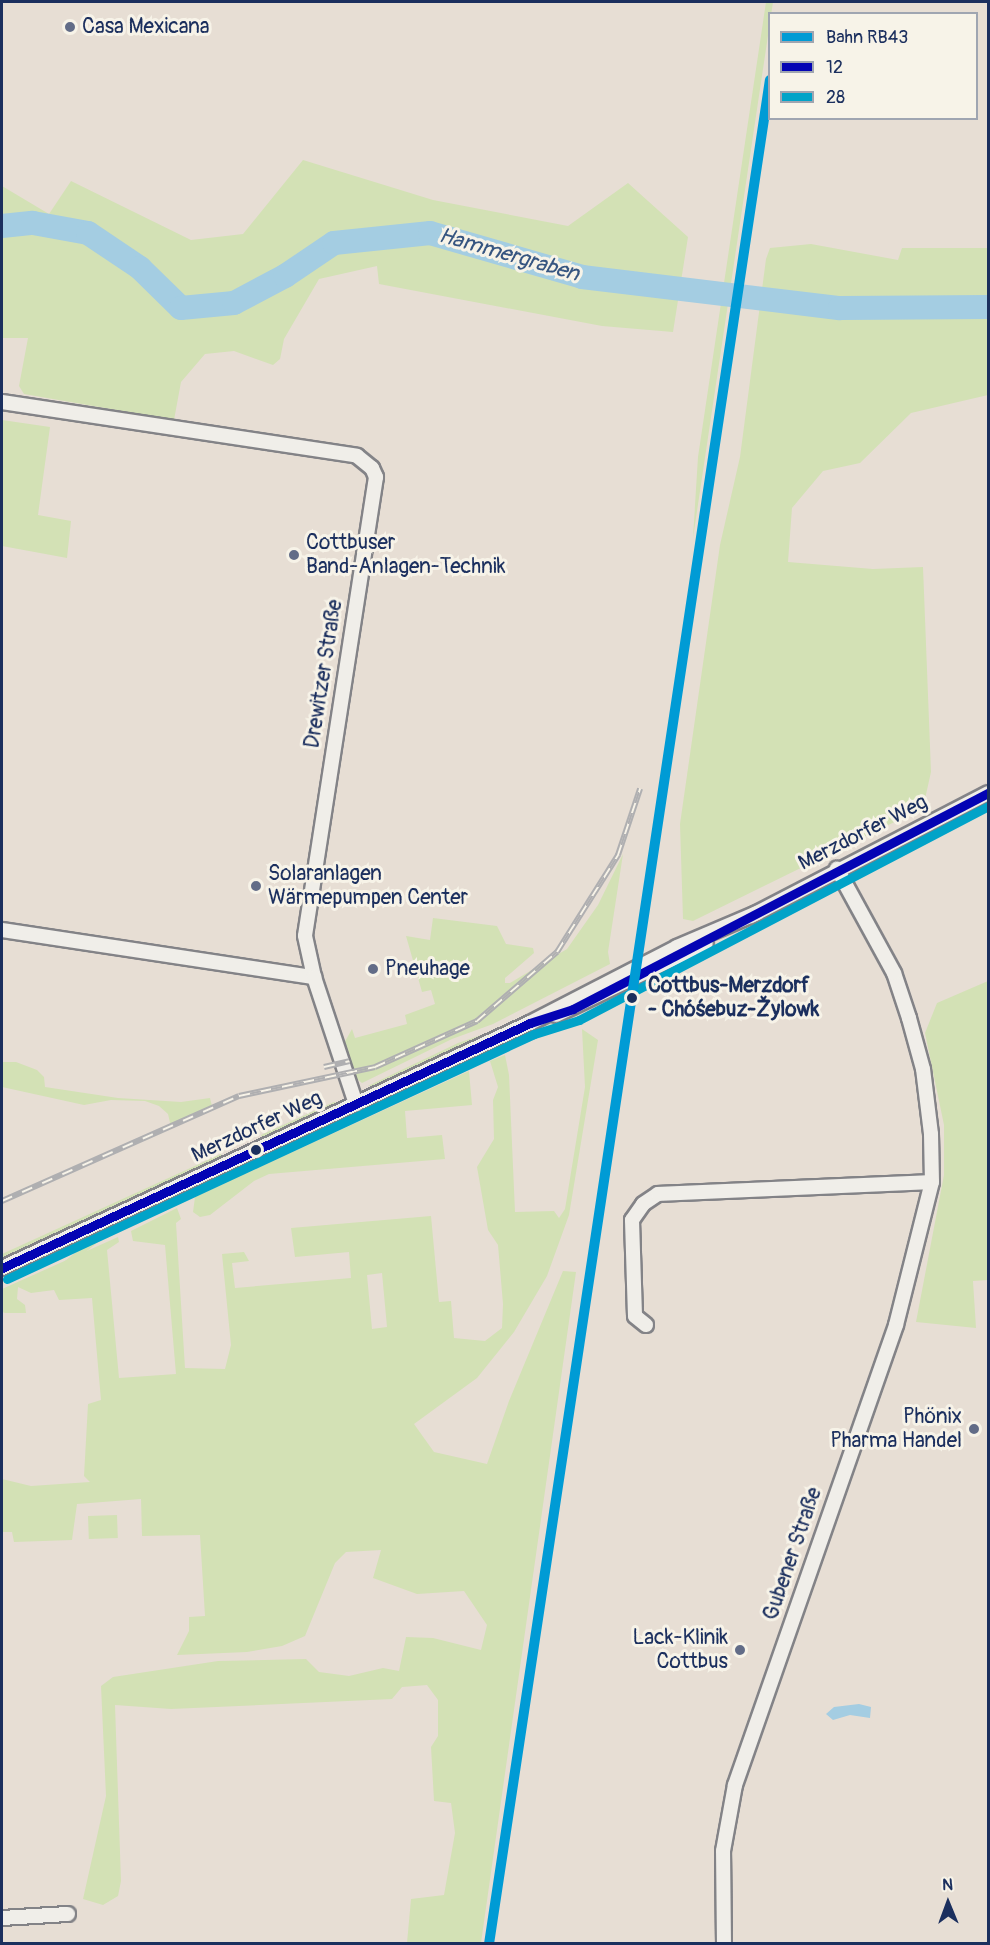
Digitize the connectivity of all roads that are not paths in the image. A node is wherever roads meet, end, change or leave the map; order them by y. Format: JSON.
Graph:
{"nodes":[{"id":1,"x":2,"y":402,"type":"edge"},
{"id":2,"x":988,"y":793,"type":"edge"},
{"id":3,"x":837,"y":869,"type":"junction"},
{"id":4,"x":2,"y":930,"type":"edge"},
{"id":5,"x":314,"y":977,"type":"junction"},
{"id":6,"x":357,"y":1104,"type":"junction"},
{"id":7,"x":932,"y":1182,"type":"junction"},
{"id":8,"x":2,"y":1268,"type":"edge"},
{"id":9,"x":646,"y":1325,"type":"dead end"},
{"id":10,"x":68,"y":1914,"type":"dead end"},
{"id":11,"x":2,"y":1918,"type":"edge"},
{"id":12,"x":724,"y":1944,"type":"edge"}],
"edges":[{"from":1,"to":5,"type":"street","name":"Drewitzer Straße"},
{"from":2,"to":3,"type":"street","name":"Merzdorfer Weg"},
{"from":3,"to":6,"type":"street","name":"Merzdorfer Weg"},
{"from":3,"to":7,"type":"street","name":"Gubener Straße"},
{"from":4,"to":5,"type":"street"},
{"from":5,"to":6,"type":"street","name":"Drewitzer Straße"},
{"from":6,"to":8,"type":"street","name":"Merzdorfer Weg"},
{"from":7,"to":9,"type":"street"},
{"from":7,"to":12,"type":"street","name":"Gubener Straße"},
{"from":10,"to":11,"type":"street"}]}
